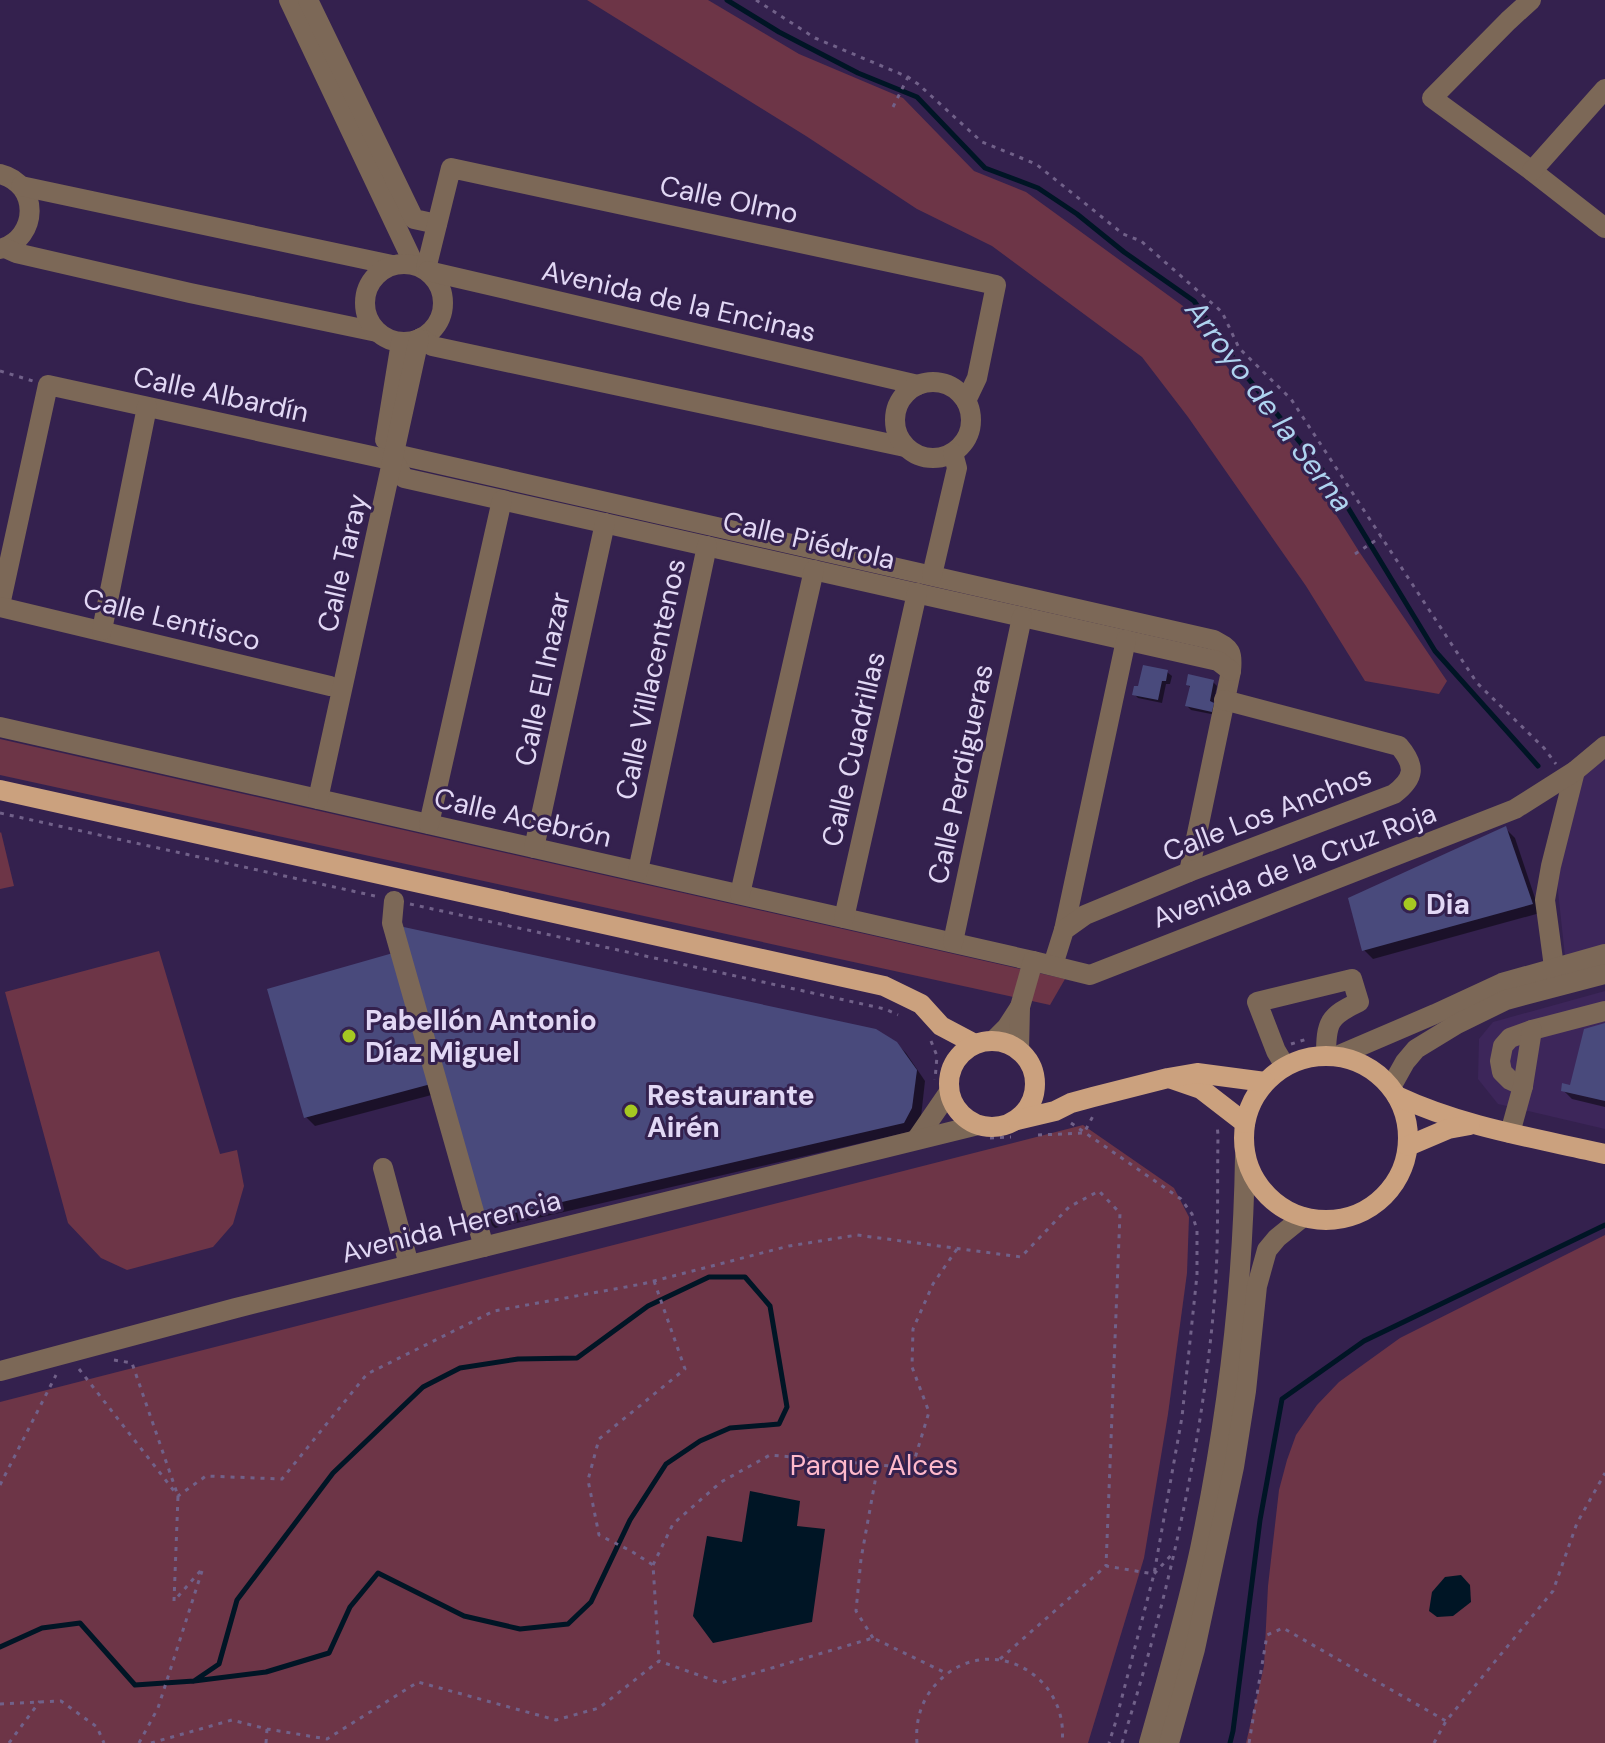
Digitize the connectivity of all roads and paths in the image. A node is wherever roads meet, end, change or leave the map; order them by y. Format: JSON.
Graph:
{"nodes":[{"id":1,"x":289,"y":0,"type":"edge"},
{"id":2,"x":308,"y":0,"type":"edge"},
{"id":3,"x":756,"y":0,"type":"edge"},
{"id":4,"x":1531,"y":0,"type":"edge"},
{"id":5,"x":908,"y":77,"type":"junction"},
{"id":6,"x":1605,"y":89,"type":"edge"},
{"id":7,"x":893,"y":107,"type":"dead end"},
{"id":8,"x":1532,"y":171,"type":"junction"},
{"id":9,"x":0,"y":174,"type":"edge"},
{"id":10,"x":21,"y":186,"type":"junction"},
{"id":11,"x":437,"y":224,"type":"junction"},
{"id":12,"x":1605,"y":228,"type":"edge"},
{"id":13,"x":2,"y":249,"type":"edge"},
{"id":14,"x":392,"y":265,"type":"junction"},
{"id":15,"x":423,"y":268,"type":"junction"},
{"id":16,"x":377,"y":332,"type":"junction"},
{"id":17,"x":414,"y":340,"type":"junction"},
{"id":18,"x":0,"y":371,"type":"edge"},
{"id":19,"x":48,"y":385,"type":"junction"},
{"id":20,"x":918,"y":385,"type":"junction"},
{"id":21,"x":966,"y":401,"type":"junction"},
{"id":22,"x":147,"y":407,"type":"junction"},
{"id":23,"x":905,"y":447,"type":"junction"},
{"id":24,"x":953,"y":453,"type":"junction"},
{"id":25,"x":390,"y":458,"type":"junction"},
{"id":26,"x":502,"y":500,"type":"junction"},
{"id":27,"x":605,"y":523,"type":"junction"},
{"id":28,"x":1381,"y":537,"type":"junction"},
{"id":29,"x":707,"y":546,"type":"junction"},
{"id":30,"x":1355,"y":554,"type":"dead end"},
{"id":31,"x":814,"y":570,"type":"junction"},
{"id":32,"x":932,"y":575,"type":"junction"},
{"id":33,"x":917,"y":593,"type":"junction"},
{"id":34,"x":0,"y":606,"type":"edge"},
{"id":35,"x":1022,"y":617,"type":"junction"},
{"id":36,"x":102,"y":630,"type":"junction"},
{"id":37,"x":1126,"y":640,"type":"junction"},
{"id":38,"x":1231,"y":671,"type":"junction"},
{"id":39,"x":330,"y":686,"type":"junction"},
{"id":40,"x":1224,"y":700,"type":"junction"},
{"id":41,"x":0,"y":727,"type":"edge"},
{"id":42,"x":1605,"y":746,"type":"edge"},
{"id":43,"x":1570,"y":774,"type":"junction"},
{"id":44,"x":0,"y":790,"type":"edge"},
{"id":45,"x":312,"y":798,"type":"junction"},
{"id":46,"x":0,"y":813,"type":"edge"},
{"id":47,"x":429,"y":824,"type":"junction"},
{"id":48,"x":534,"y":848,"type":"junction"},
{"id":49,"x":638,"y":871,"type":"junction"},
{"id":50,"x":1189,"y":872,"type":"junction"},
{"id":51,"x":740,"y":894,"type":"junction"},
{"id":52,"x":394,"y":901,"type":"junction"},
{"id":53,"x":844,"y":918,"type":"junction"},
{"id":54,"x":1064,"y":930,"type":"junction"},
{"id":55,"x":953,"y":942,"type":"junction"},
{"id":56,"x":1605,"y":954,"type":"edge"},
{"id":57,"x":1043,"y":963,"type":"junction"},
{"id":58,"x":1554,"y":967,"type":"junction"},
{"id":59,"x":1605,"y":974,"type":"edge"},
{"id":60,"x":1504,"y":992,"type":"junction"},
{"id":61,"x":1020,"y":1007,"type":"junction"},
{"id":62,"x":1604,"y":1011,"type":"edge"},
{"id":63,"x":897,"y":1015,"type":"dead end"},
{"id":64,"x":935,"y":1031,"type":"junction"},
{"id":65,"x":984,"y":1043,"type":"junction"},
{"id":66,"x":1019,"y":1050,"type":"junction"},
{"id":67,"x":1331,"y":1056,"type":"junction"},
{"id":68,"x":1285,"y":1066,"type":"junction"},
{"id":69,"x":952,"y":1067,"type":"junction"},
{"id":70,"x":1168,"y":1078,"type":"junction"},
{"id":71,"x":1265,"y":1082,"type":"junction"},
{"id":72,"x":942,"y":1087,"type":"junction"},
{"id":73,"x":1035,"y":1089,"type":"junction"},
{"id":74,"x":1394,"y":1092,"type":"junction"},
{"id":75,"x":1063,"y":1107,"type":"junction"},
{"id":76,"x":1096,"y":1112,"type":"dead end"},
{"id":77,"x":1216,"y":1118,"type":"dead end"},
{"id":78,"x":1245,"y":1123,"type":"junction"},
{"id":79,"x":1474,"y":1125,"type":"junction"},
{"id":80,"x":1019,"y":1131,"type":"junction"},
{"id":81,"x":981,"y":1132,"type":"junction"},
{"id":82,"x":1084,"y":1133,"type":"junction"},
{"id":83,"x":1510,"y":1133,"type":"junction"},
{"id":84,"x":916,"y":1140,"type":"junction"},
{"id":85,"x":1408,"y":1146,"type":"junction"},
{"id":86,"x":1605,"y":1154,"type":"edge"},
{"id":87,"x":1245,"y":1157,"type":"junction"},
{"id":88,"x":383,"y":1168,"type":"dead end"},
{"id":89,"x":1303,"y":1217,"type":"junction"},
{"id":90,"x":484,"y":1247,"type":"junction"},
{"id":91,"x":957,"y":1248,"type":"junction"},
{"id":92,"x":409,"y":1265,"type":"junction"},
{"id":93,"x":654,"y":1281,"type":"junction"},
{"id":94,"x":66,"y":1354,"type":"junction"},
{"id":95,"x":106,"y":1359,"type":"dead end"},
{"id":96,"x":0,"y":1371,"type":"edge"},
{"id":97,"x":878,"y":1465,"type":"junction"},
{"id":98,"x":1605,"y":1473,"type":"edge"},
{"id":99,"x":0,"y":1485,"type":"edge"},
{"id":100,"x":178,"y":1496,"type":"junction"},
{"id":101,"x":1175,"y":1551,"type":"junction"},
{"id":102,"x":653,"y":1565,"type":"junction"},
{"id":103,"x":1106,"y":1566,"type":"junction"},
{"id":104,"x":1154,"y":1574,"type":"junction"},
{"id":105,"x":873,"y":1638,"type":"junction"},
{"id":106,"x":1000,"y":1659,"type":"junction"},
{"id":107,"x":659,"y":1661,"type":"junction"},
{"id":108,"x":946,"y":1673,"type":"junction"},
{"id":109,"x":40,"y":1701,"type":"junction"},
{"id":110,"x":0,"y":1704,"type":"edge"},
{"id":111,"x":1446,"y":1721,"type":"junction"},
{"id":112,"x":267,"y":1729,"type":"junction"},
{"id":113,"x":9,"y":1743,"type":"edge"},
{"id":114,"x":104,"y":1743,"type":"edge"},
{"id":115,"x":139,"y":1743,"type":"edge"},
{"id":116,"x":151,"y":1743,"type":"edge"},
{"id":117,"x":266,"y":1743,"type":"edge"},
{"id":118,"x":917,"y":1743,"type":"edge"},
{"id":119,"x":1062,"y":1743,"type":"edge"},
{"id":120,"x":1109,"y":1743,"type":"edge"},
{"id":121,"x":1122,"y":1743,"type":"edge"},
{"id":122,"x":1149,"y":1743,"type":"edge"},
{"id":123,"x":1169,"y":1743,"type":"edge"},
{"id":124,"x":1249,"y":1743,"type":"edge"},
{"id":125,"x":1434,"y":1743,"type":"edge"}],
"edges":[{"from":1,"to":15,"type":"street"},
{"from":2,"to":11,"type":"street"},
{"from":3,"to":5,"type":"path"},
{"from":4,"to":8,"type":"street"},
{"from":5,"to":7,"type":"path"},
{"from":5,"to":28,"type":"path"},
{"from":6,"to":8,"type":"street"},
{"from":8,"to":12,"type":"street"},
{"from":9,"to":10,"type":"street"},
{"from":10,"to":13,"type":"street"},
{"from":10,"to":14,"type":"street"},
{"from":11,"to":15,"type":"street"},
{"from":11,"to":21,"type":"street","name":"Calle Olmo"},
{"from":13,"to":16,"type":"street"},
{"from":14,"to":15,"type":"street"},
{"from":14,"to":16,"type":"street"},
{"from":15,"to":17,"type":"street"},
{"from":15,"to":20,"type":"street","name":"Avenida de la Encinas"},
{"from":16,"to":17,"type":"street"},
{"from":17,"to":23,"type":"street"},
{"from":17,"to":25,"type":"street","name":"Calle Taray"},
{"from":18,"to":19,"type":"path"},
{"from":19,"to":22,"type":"street","name":"Calle Albardín"},
{"from":19,"to":34,"type":"street"},
{"from":20,"to":21,"type":"street"},
{"from":20,"to":23,"type":"street"},
{"from":21,"to":24,"type":"street"},
{"from":22,"to":25,"type":"street","name":"Calle Albardín"},
{"from":22,"to":36,"type":"street"},
{"from":23,"to":24,"type":"street"},
{"from":24,"to":32,"type":"street"},
{"from":25,"to":26,"type":"street","name":"Calle Piédrola"},
{"from":25,"to":32,"type":"street","name":"Calle Albardín"},
{"from":25,"to":39,"type":"street","name":"Calle Taray"},
{"from":25,"to":45,"type":"street","name":"Calle Taray"},
{"from":26,"to":27,"type":"street","name":"Calle Piédrola"},
{"from":26,"to":47,"type":"street"},
{"from":27,"to":29,"type":"street","name":"Calle Piédrola"},
{"from":27,"to":48,"type":"street","name":"Calle El Inazar"},
{"from":28,"to":30,"type":"path"},
{"from":28,"to":43,"type":"path"},
{"from":29,"to":31,"type":"street","name":"Calle Piédrola"},
{"from":29,"to":49,"type":"street","name":"Calle Villacentenos"},
{"from":31,"to":33,"type":"street","name":"Calle Piédrola"},
{"from":31,"to":51,"type":"street"},
{"from":32,"to":38,"type":"street","name":"Calle Albardín"},
{"from":33,"to":35,"type":"street","name":"Calle Piédrola"},
{"from":33,"to":53,"type":"street","name":"Calle Cuadrillas"},
{"from":34,"to":36,"type":"street","name":"Calle Lentisco"},
{"from":35,"to":37,"type":"street","name":"Calle Piédrola"},
{"from":35,"to":55,"type":"street","name":"Calle Perdigueras"},
{"from":36,"to":39,"type":"street","name":"Calle Lentisco"},
{"from":37,"to":38,"type":"street","name":"Calle Piédrola"},
{"from":37,"to":54,"type":"street"},
{"from":38,"to":40,"type":"street"},
{"from":39,"to":45,"type":"street","name":"Calle Taray"},
{"from":40,"to":50,"type":"street"},
{"from":40,"to":50,"type":"street","name":"Calle Los Anchos"},
{"from":41,"to":45,"type":"street","name":"Calle Acebrón"},
{"from":42,"to":43,"type":"street","name":"Avenida de la Cruz Roja"},
{"from":43,"to":57,"type":"street","name":"Avenida de la Cruz Roja"},
{"from":43,"to":58,"type":"street"},
{"from":44,"to":64,"type":"main road"},
{"from":45,"to":47,"type":"street","name":"Calle Acebrón"},
{"from":46,"to":52,"type":"path"},
{"from":47,"to":48,"type":"street","name":"Calle Acebrón"},
{"from":48,"to":49,"type":"street","name":"Calle Acebrón"},
{"from":49,"to":51,"type":"street","name":"Calle Acebrón"},
{"from":50,"to":54,"type":"street","name":"Calle Los Anchos"},
{"from":51,"to":53,"type":"street","name":"Calle Acebrón"},
{"from":52,"to":63,"type":"path"},
{"from":52,"to":90,"type":"street"},
{"from":53,"to":55,"type":"street","name":"Calle Acebrón"},
{"from":54,"to":57,"type":"street"},
{"from":55,"to":57,"type":"street","name":"Calle Acebrón"},
{"from":56,"to":58,"type":"street"},
{"from":57,"to":61,"type":"street"},
{"from":58,"to":60,"type":"street"},
{"from":59,"to":60,"type":"street"},
{"from":60,"to":67,"type":"street"},
{"from":60,"to":74,"type":"street"},
{"from":61,"to":65,"type":"street"},
{"from":61,"to":66,"type":"street"},
{"from":62,"to":83,"type":"street"},
{"from":64,"to":65,"type":"main road"},
{"from":64,"to":69,"type":"main road"},
{"from":64,"to":72,"type":"path"},
{"from":65,"to":66,"type":"main road"},
{"from":65,"to":69,"type":"main road"},
{"from":66,"to":73,"type":"main road"},
{"from":67,"to":68,"type":"main road"},
{"from":67,"to":68,"type":"street"},
{"from":67,"to":74,"type":"main road"},
{"from":68,"to":71,"type":"main road"},
{"from":69,"to":72,"type":"main road"},
{"from":70,"to":71,"type":"main road"},
{"from":70,"to":75,"type":"main road"},
{"from":70,"to":78,"type":"main road"},
{"from":71,"to":78,"type":"main road"},
{"from":72,"to":81,"type":"main road"},
{"from":72,"to":84,"type":"street"},
{"from":73,"to":75,"type":"main road"},
{"from":73,"to":80,"type":"main road"},
{"from":74,"to":79,"type":"main road"},
{"from":74,"to":85,"type":"main road"},
{"from":75,"to":80,"type":"main road"},
{"from":75,"to":82,"type":"path"},
{"from":76,"to":82,"type":"path"},
{"from":77,"to":101,"type":"path"},
{"from":78,"to":87,"type":"main road"},
{"from":79,"to":83,"type":"main road"},
{"from":79,"to":85,"type":"main road"},
{"from":80,"to":81,"type":"path"},
{"from":80,"to":81,"type":"main road"},
{"from":80,"to":82,"type":"path"},
{"from":81,"to":84,"type":"street","name":"Avenida Herencia"},
{"from":82,"to":104,"type":"path"},
{"from":83,"to":86,"type":"main road"},
{"from":84,"to":90,"type":"street","name":"Avenida Herencia"},
{"from":85,"to":89,"type":"main road"},
{"from":87,"to":89,"type":"main road"},
{"from":87,"to":122,"type":"street"},
{"from":88,"to":92,"type":"street"},
{"from":89,"to":123,"type":"street"},
{"from":90,"to":92,"type":"street","name":"Avenida Herencia"},
{"from":91,"to":93,"type":"path"},
{"from":91,"to":97,"type":"path"},
{"from":91,"to":103,"type":"path"},
{"from":92,"to":94,"type":"street","name":"Avenida Herencia"},
{"from":93,"to":100,"type":"path"},
{"from":93,"to":102,"type":"path"},
{"from":94,"to":96,"type":"street","name":"Avenida Herencia"},
{"from":94,"to":99,"type":"path"},
{"from":94,"to":100,"type":"path"},
{"from":95,"to":100,"type":"path"},
{"from":97,"to":102,"type":"path"},
{"from":97,"to":105,"type":"path"},
{"from":98,"to":111,"type":"path"},
{"from":100,"to":115,"type":"path"},
{"from":101,"to":104,"type":"path"},
{"from":101,"to":121,"type":"path"},
{"from":102,"to":107,"type":"path"},
{"from":103,"to":104,"type":"path"},
{"from":103,"to":106,"type":"path"},
{"from":104,"to":120,"type":"path"},
{"from":105,"to":107,"type":"path"},
{"from":105,"to":108,"type":"path"},
{"from":106,"to":108,"type":"path"},
{"from":106,"to":119,"type":"path"},
{"from":107,"to":112,"type":"path"},
{"from":108,"to":118,"type":"path"},
{"from":109,"to":110,"type":"path"},
{"from":109,"to":113,"type":"path"},
{"from":109,"to":114,"type":"path"},
{"from":111,"to":124,"type":"path"},
{"from":111,"to":125,"type":"path"},
{"from":112,"to":116,"type":"path"},
{"from":112,"to":117,"type":"path"}]}
